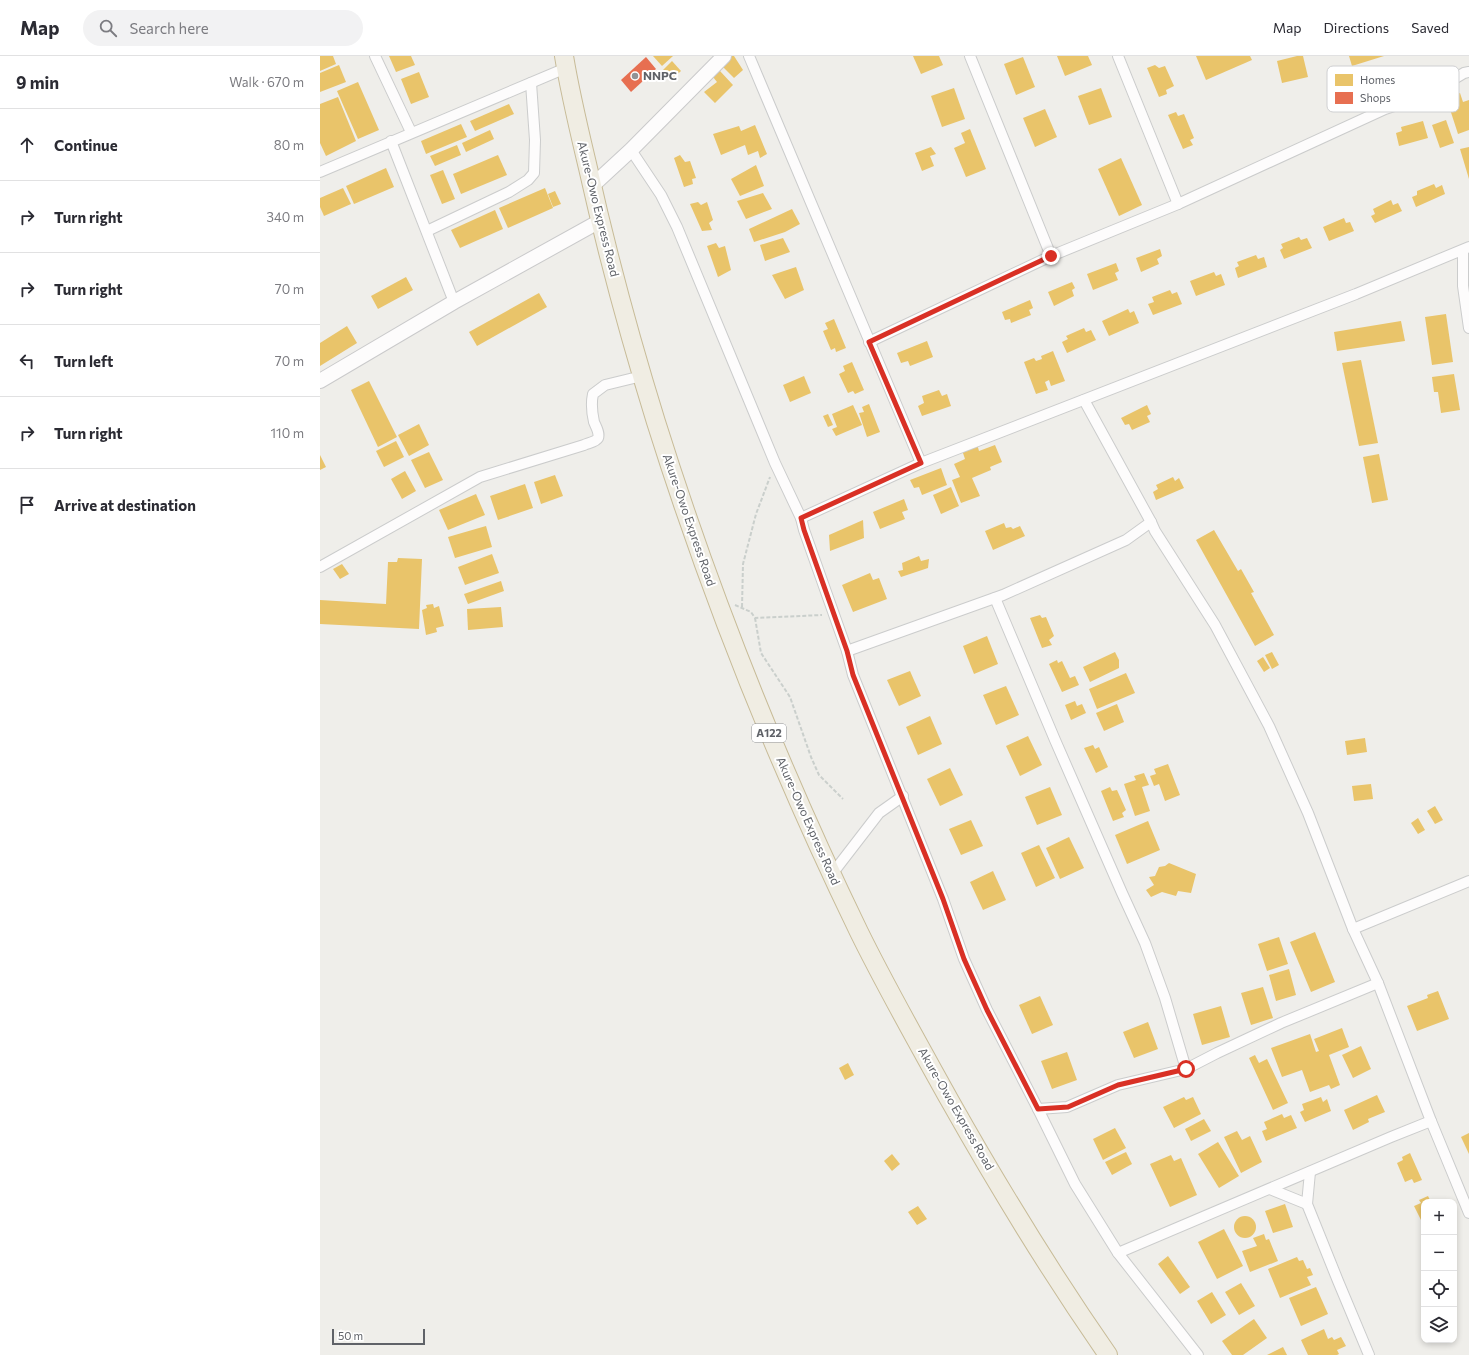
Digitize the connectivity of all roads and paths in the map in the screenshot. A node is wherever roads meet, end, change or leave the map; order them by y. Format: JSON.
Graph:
{"nodes":[{"id":1,"x":375,"y":56,"type":"edge"},
{"id":2,"x":724,"y":56,"type":"edge"},
{"id":3,"x":749,"y":56,"type":"edge"},
{"id":4,"x":970,"y":56,"type":"edge"},
{"id":5,"x":1118,"y":56,"type":"edge"},
{"id":6,"x":565,"y":62,"type":"edge"},
{"id":7,"x":1469,"y":72,"type":"edge"},
{"id":8,"x":1459,"y":76,"type":"edge"},
{"id":9,"x":531,"y":83,"type":"junction"},
{"id":10,"x":1378,"y":112,"type":"edge"},
{"id":11,"x":411,"y":132,"type":"junction"},
{"id":12,"x":391,"y":141,"type":"junction"},
{"id":13,"x":631,"y":150,"type":"junction"},
{"id":14,"x":320,"y":172,"type":"edge"},
{"id":15,"x":592,"y":186,"type":"junction"},
{"id":16,"x":1178,"y":204,"type":"junction"},
{"id":17,"x":600,"y":221,"type":"junction"},
{"id":18,"x":427,"y":231,"type":"junction"},
{"id":19,"x":1466,"y":249,"type":"edge"},
{"id":20,"x":1051,"y":256,"type":"junction"},
{"id":21,"x":454,"y":302,"type":"junction"},
{"id":22,"x":1469,"y":328,"type":"edge"},
{"id":23,"x":869,"y":342,"type":"junction"},
{"id":24,"x":642,"y":376,"type":"junction"},
{"id":25,"x":320,"y":382,"type":"edge"},
{"id":26,"x":1084,"y":400,"type":"junction"},
{"id":27,"x":775,"y":463,"type":"junction"},
{"id":28,"x":921,"y":463,"type":"junction"},
{"id":29,"x":801,"y":518,"type":"junction"},
{"id":30,"x":1151,"y":522,"type":"junction"},
{"id":31,"x":320,"y":567,"type":"edge"},
{"id":32,"x":995,"y":598,"type":"junction"},
{"id":33,"x":718,"y":604,"type":"junction"},
{"id":34,"x":742,"y":607,"type":"junction"},
{"id":35,"x":834,"y":614,"type":"junction"},
{"id":36,"x":755,"y":618,"type":"junction"},
{"id":37,"x":847,"y":651,"type":"junction"},
{"id":38,"x":903,"y":796,"type":"junction"},
{"id":39,"x":843,"y":799,"type":"dead end"},
{"id":40,"x":832,"y":874,"type":"junction"},
{"id":41,"x":1469,"y":881,"type":"edge"},
{"id":42,"x":1353,"y":929,"type":"junction"},
{"id":43,"x":1378,"y":983,"type":"junction"},
{"id":44,"x":1186,"y":1069,"type":"junction"},
{"id":45,"x":1038,"y":1109,"type":"junction"},
{"id":46,"x":1431,"y":1121,"type":"junction"},
{"id":47,"x":1310,"y":1172,"type":"junction"},
{"id":48,"x":1270,"y":1189,"type":"junction"},
{"id":49,"x":1307,"y":1204,"type":"junction"},
{"id":50,"x":1469,"y":1213,"type":"edge"},
{"id":51,"x":1118,"y":1253,"type":"junction"},
{"id":52,"x":1108,"y":1355,"type":"edge"},
{"id":53,"x":1198,"y":1355,"type":"edge"},
{"id":54,"x":1369,"y":1355,"type":"edge"}],
"edges":[{"from":1,"to":11,"type":"street"},
{"from":2,"to":13,"type":"main road"},
{"from":3,"to":23,"type":"street"},
{"from":4,"to":20,"type":"street"},
{"from":5,"to":16,"type":"street"},
{"from":6,"to":9,"type":"street"},
{"from":6,"to":15,"type":"highway","name":"Akure-Owo Express Road","number":"A122"},
{"from":7,"to":8,"type":"street"},
{"from":9,"to":11,"type":"street"},
{"from":9,"to":18,"type":"street"},
{"from":10,"to":16,"type":"street"},
{"from":11,"to":12,"type":"street"},
{"from":12,"to":14,"type":"street"},
{"from":12,"to":18,"type":"street"},
{"from":13,"to":15,"type":"main road"},
{"from":13,"to":27,"type":"street"},
{"from":15,"to":17,"type":"highway","name":"Akure-Owo Express Road","number":"A122"},
{"from":16,"to":20,"type":"street"},
{"from":17,"to":21,"type":"main road"},
{"from":17,"to":24,"type":"highway","name":"Akure-Owo Express Road","number":"A122"},
{"from":18,"to":21,"type":"street"},
{"from":19,"to":22,"type":"street"},
{"from":19,"to":26,"type":"street"},
{"from":20,"to":23,"type":"street"},
{"from":21,"to":25,"type":"main road"},
{"from":23,"to":28,"type":"street"},
{"from":24,"to":31,"type":"street"},
{"from":24,"to":33,"type":"highway","name":"Akure-Owo Express Road","number":"A122"},
{"from":26,"to":28,"type":"street"},
{"from":26,"to":30,"type":"street"},
{"from":27,"to":29,"type":"street"},
{"from":27,"to":34,"type":"path"},
{"from":28,"to":29,"type":"street"},
{"from":29,"to":35,"type":"street"},
{"from":30,"to":32,"type":"street"},
{"from":30,"to":42,"type":"street"},
{"from":32,"to":37,"type":"street"},
{"from":32,"to":44,"type":"street"},
{"from":33,"to":34,"type":"path"},
{"from":33,"to":40,"type":"highway","name":"Akure-Owo Express Road","number":"A122"},
{"from":34,"to":36,"type":"path"},
{"from":35,"to":36,"type":"path"},
{"from":35,"to":37,"type":"street"},
{"from":36,"to":39,"type":"path"},
{"from":37,"to":38,"type":"street"},
{"from":38,"to":40,"type":"street"},
{"from":38,"to":45,"type":"street"},
{"from":40,"to":52,"type":"highway","name":"Akure-Owo Express Road","number":"A122"},
{"from":41,"to":42,"type":"street"},
{"from":42,"to":43,"type":"street"},
{"from":43,"to":44,"type":"street"},
{"from":43,"to":46,"type":"street"},
{"from":44,"to":45,"type":"street"},
{"from":45,"to":51,"type":"street"},
{"from":46,"to":47,"type":"street"},
{"from":46,"to":50,"type":"street"},
{"from":47,"to":48,"type":"street"},
{"from":47,"to":49,"type":"street"},
{"from":48,"to":49,"type":"street"},
{"from":48,"to":51,"type":"street"},
{"from":49,"to":54,"type":"street"},
{"from":51,"to":53,"type":"street"}]}
